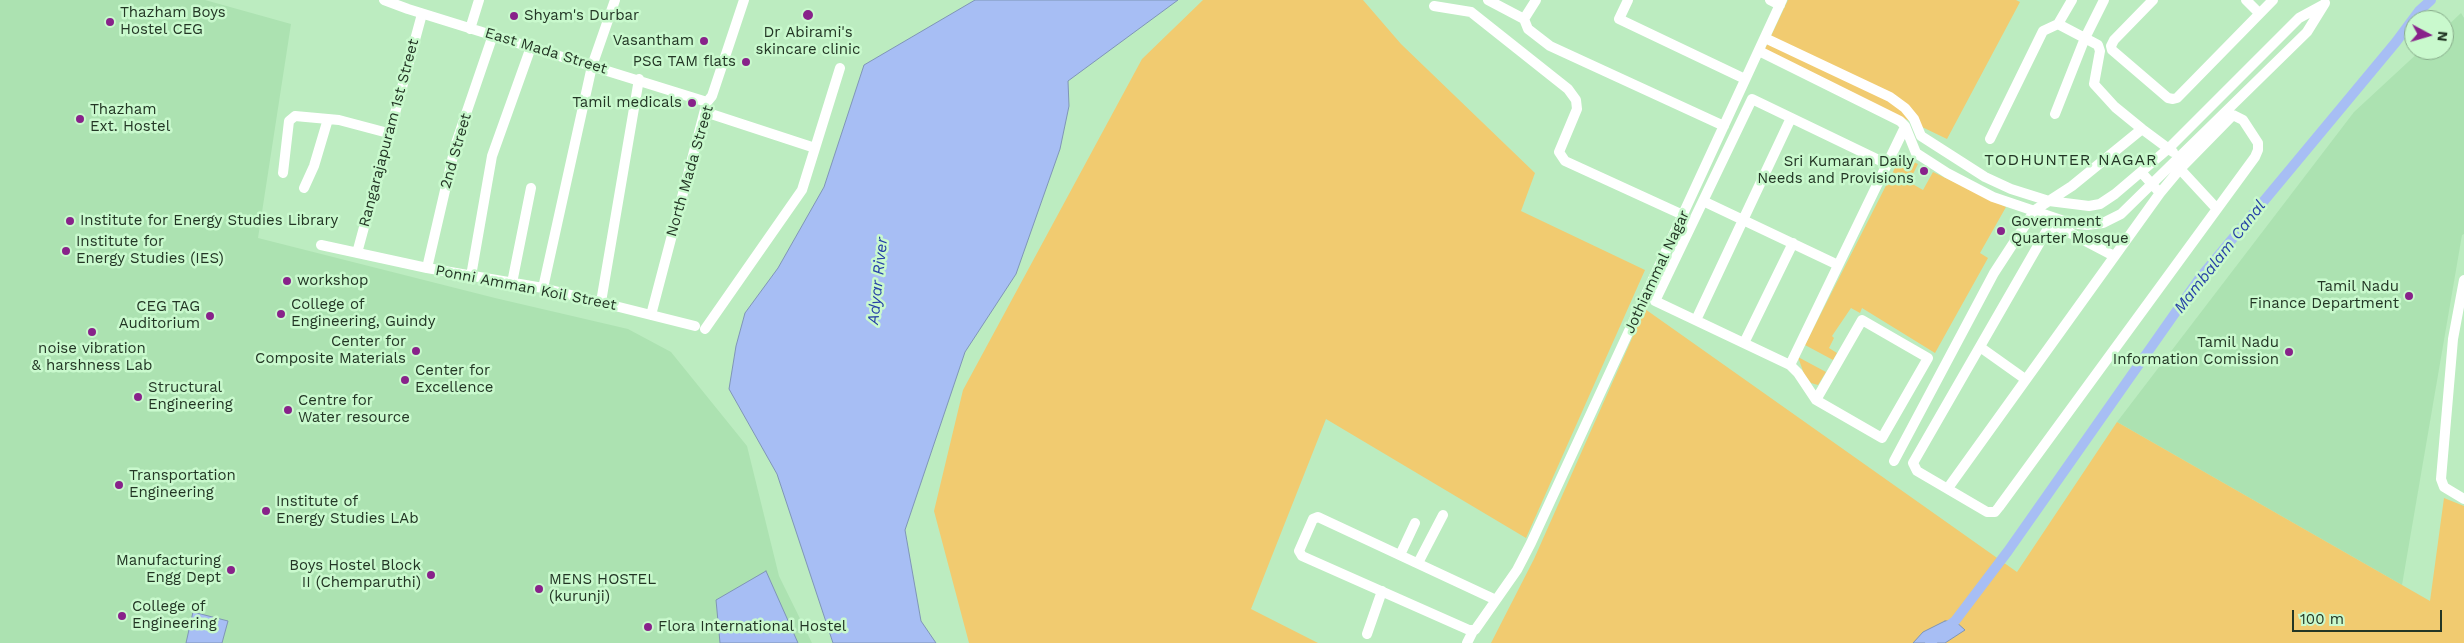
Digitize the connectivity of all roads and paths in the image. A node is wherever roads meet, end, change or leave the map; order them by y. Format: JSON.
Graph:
{"nodes":[{"id":1,"x":384,"y":0,"type":"edge"},
{"id":2,"x":479,"y":0,"type":"edge"},
{"id":3,"x":615,"y":0,"type":"edge"},
{"id":4,"x":744,"y":0,"type":"edge"},
{"id":5,"x":1536,"y":0,"type":"edge"},
{"id":6,"x":1628,"y":0,"type":"edge"},
{"id":7,"x":1770,"y":0,"type":"edge"},
{"id":8,"x":2072,"y":0,"type":"edge"},
{"id":9,"x":2104,"y":0,"type":"edge"},
{"id":10,"x":2153,"y":0,"type":"edge"},
{"id":11,"x":2246,"y":0,"type":"edge"},
{"id":12,"x":2274,"y":0,"type":"edge"},
{"id":13,"x":1494,"y":1,"type":"edge"},
{"id":14,"x":2324,"y":1,"type":"edge"},
{"id":15,"x":1781,"y":2,"type":"edge"},
{"id":16,"x":1434,"y":6,"type":"dead end"},
{"id":17,"x":2259,"y":13,"type":"junction"},
{"id":18,"x":422,"y":14,"type":"junction"},
{"id":19,"x":1524,"y":19,"type":"junction"},
{"id":20,"x":2058,"y":24,"type":"junction"},
{"id":21,"x":470,"y":29,"type":"junction"},
{"id":22,"x":493,"y":35,"type":"junction"},
{"id":23,"x":1765,"y":38,"type":"junction"},
{"id":24,"x":2085,"y":38,"type":"junction"},
{"id":25,"x":531,"y":48,"type":"junction"},
{"id":26,"x":1758,"y":51,"type":"junction"},
{"id":27,"x":2253,"y":64,"type":"junction"},
{"id":28,"x":592,"y":66,"type":"junction"},
{"id":29,"x":840,"y":68,"type":"dead end"},
{"id":30,"x":2265,"y":73,"type":"junction"},
{"id":31,"x":639,"y":79,"type":"junction"},
{"id":32,"x":1745,"y":79,"type":"junction"},
{"id":33,"x":706,"y":107,"type":"junction"},
{"id":34,"x":2055,"y":114,"type":"dead end"},
{"id":35,"x":1791,"y":118,"type":"junction"},
{"id":36,"x":328,"y":119,"type":"junction"},
{"id":37,"x":1724,"y":126,"type":"junction"},
{"id":38,"x":1905,"y":127,"type":"junction"},
{"id":39,"x":2142,"y":129,"type":"junction"},
{"id":40,"x":388,"y":134,"type":"junction"},
{"id":41,"x":1921,"y":136,"type":"junction"},
{"id":42,"x":1990,"y":139,"type":"dead end"},
{"id":43,"x":816,"y":148,"type":"junction"},
{"id":44,"x":1912,"y":148,"type":"junction"},
{"id":45,"x":2169,"y":148,"type":"junction"},
{"id":46,"x":2179,"y":157,"type":"junction"},
{"id":47,"x":1887,"y":164,"type":"junction"},
{"id":48,"x":2180,"y":169,"type":"junction"},
{"id":49,"x":2141,"y":172,"type":"junction"},
{"id":50,"x":283,"y":173,"type":"dead end"},
{"id":51,"x":2152,"y":184,"type":"junction"},
{"id":52,"x":304,"y":188,"type":"dead end"},
{"id":53,"x":531,"y":188,"type":"dead end"},
{"id":54,"x":2160,"y":193,"type":"junction"},
{"id":55,"x":1703,"y":201,"type":"junction"},
{"id":56,"x":2049,"y":201,"type":"junction"},
{"id":57,"x":2216,"y":209,"type":"junction"},
{"id":58,"x":2035,"y":210,"type":"junction"},
{"id":59,"x":1683,"y":215,"type":"junction"},
{"id":60,"x":1743,"y":220,"type":"junction"},
{"id":61,"x":1793,"y":243,"type":"junction"},
{"id":62,"x":321,"y":245,"type":"dead end"},
{"id":63,"x":357,"y":253,"type":"junction"},
{"id":64,"x":2114,"y":256,"type":"junction"},
{"id":65,"x":1838,"y":265,"type":"junction"},
{"id":66,"x":426,"y":268,"type":"junction"},
{"id":67,"x":471,"y":276,"type":"junction"},
{"id":68,"x":2464,"y":280,"type":"edge"},
{"id":69,"x":512,"y":283,"type":"junction"},
{"id":70,"x":543,"y":288,"type":"junction"},
{"id":71,"x":601,"y":302,"type":"junction"},
{"id":72,"x":650,"y":315,"type":"junction"},
{"id":73,"x":1696,"y":320,"type":"junction"},
{"id":74,"x":695,"y":326,"type":"dead end"},
{"id":75,"x":705,"y":330,"type":"dead end"},
{"id":76,"x":1744,"y":343,"type":"junction"},
{"id":77,"x":1980,"y":347,"type":"junction"},
{"id":78,"x":1790,"y":365,"type":"junction"},
{"id":79,"x":2026,"y":379,"type":"junction"},
{"id":80,"x":1816,"y":400,"type":"junction"},
{"id":81,"x":1894,"y":462,"type":"dead end"},
{"id":82,"x":1948,"y":488,"type":"junction"},
{"id":83,"x":2464,"y":499,"type":"edge"},
{"id":84,"x":1443,"y":515,"type":"dead end"},
{"id":85,"x":1415,"y":523,"type":"dead end"},
{"id":86,"x":1400,"y":554,"type":"junction"},
{"id":87,"x":1418,"y":563,"type":"junction"},
{"id":88,"x":1382,"y":591,"type":"junction"},
{"id":89,"x":1496,"y":600,"type":"junction"},
{"id":90,"x":1473,"y":631,"type":"junction"},
{"id":91,"x":1367,"y":634,"type":"dead end"},
{"id":92,"x":1467,"y":643,"type":"edge"}],
"edges":[{"from":1,"to":18,"type":"street","name":"East Mada Street"},
{"from":2,"to":21,"type":"street"},
{"from":3,"to":28,"type":"street"},
{"from":4,"to":33,"type":"street","name":"North Mada Street"},
{"from":5,"to":19,"type":"street"},
{"from":6,"to":32,"type":"street"},
{"from":7,"to":15,"type":"street"},
{"from":8,"to":20,"type":"street"},
{"from":9,"to":24,"type":"street"},
{"from":10,"to":17,"type":"street"},
{"from":11,"to":17,"type":"street"},
{"from":12,"to":17,"type":"street"},
{"from":13,"to":19,"type":"street"},
{"from":14,"to":27,"type":"street"},
{"from":14,"to":30,"type":"street"},
{"from":15,"to":23,"type":"street","name":"Jothiammal Nagar"},
{"from":16,"to":59,"type":"street"},
{"from":18,"to":21,"type":"street","name":"East Mada Street"},
{"from":18,"to":40,"type":"street","name":"Rangarajapuram 1st Street"},
{"from":19,"to":37,"type":"street"},
{"from":20,"to":24,"type":"street"},
{"from":20,"to":42,"type":"street"},
{"from":21,"to":22,"type":"street","name":"East Mada Street"},
{"from":22,"to":25,"type":"street","name":"East Mada Street"},
{"from":22,"to":66,"type":"street","name":"2nd Street"},
{"from":23,"to":26,"type":"street","name":"Jothiammal Nagar"},
{"from":23,"to":41,"type":"street"},
{"from":24,"to":34,"type":"street"},
{"from":24,"to":39,"type":"street"},
{"from":25,"to":28,"type":"street","name":"East Mada Street"},
{"from":25,"to":67,"type":"street"},
{"from":26,"to":32,"type":"street","name":"Jothiammal Nagar"},
{"from":26,"to":38,"type":"street"},
{"from":27,"to":30,"type":"street"},
{"from":27,"to":45,"type":"street"},
{"from":28,"to":31,"type":"street","name":"East Mada Street"},
{"from":28,"to":70,"type":"street"},
{"from":29,"to":43,"type":"street"},
{"from":30,"to":46,"type":"street"},
{"from":31,"to":33,"type":"street","name":"East Mada Street"},
{"from":31,"to":71,"type":"street"},
{"from":32,"to":37,"type":"street","name":"Jothiammal Nagar"},
{"from":33,"to":43,"type":"street","name":"East Mada Street"},
{"from":33,"to":72,"type":"street","name":"North Mada Street"},
{"from":35,"to":47,"type":"street"},
{"from":35,"to":55,"type":"street"},
{"from":35,"to":60,"type":"street"},
{"from":36,"to":40,"type":"street"},
{"from":36,"to":50,"type":"street"},
{"from":36,"to":52,"type":"street"},
{"from":37,"to":59,"type":"street","name":"Jothiammal Nagar"},
{"from":38,"to":44,"type":"street"},
{"from":38,"to":47,"type":"street"},
{"from":39,"to":45,"type":"street"},
{"from":39,"to":56,"type":"street"},
{"from":40,"to":63,"type":"street","name":"Rangarajapuram 1st Street"},
{"from":41,"to":44,"type":"street"},
{"from":41,"to":56,"type":"street"},
{"from":43,"to":75,"type":"street"},
{"from":44,"to":58,"type":"street"},
{"from":45,"to":46,"type":"street"},
{"from":45,"to":49,"type":"street"},
{"from":46,"to":51,"type":"street"},
{"from":47,"to":65,"type":"street"},
{"from":48,"to":54,"type":"street"},
{"from":48,"to":57,"type":"street"},
{"from":48,"to":57,"type":"street"},
{"from":49,"to":51,"type":"street"},
{"from":49,"to":56,"type":"street"},
{"from":51,"to":54,"type":"street"},
{"from":51,"to":58,"type":"street"},
{"from":53,"to":69,"type":"street"},
{"from":54,"to":64,"type":"street"},
{"from":55,"to":60,"type":"street"},
{"from":55,"to":73,"type":"street"},
{"from":56,"to":58,"type":"street"},
{"from":57,"to":82,"type":"street"},
{"from":58,"to":81,"type":"street"},
{"from":59,"to":89,"type":"street","name":"Jothiammal Nagar"},
{"from":60,"to":61,"type":"street"},
{"from":60,"to":73,"type":"street"},
{"from":61,"to":65,"type":"street"},
{"from":61,"to":76,"type":"street"},
{"from":62,"to":63,"type":"street","name":"Ponni Amman Koil Street"},
{"from":63,"to":66,"type":"street","name":"Ponni Amman Koil Street"},
{"from":64,"to":77,"type":"street"},
{"from":64,"to":79,"type":"street"},
{"from":65,"to":78,"type":"street"},
{"from":66,"to":67,"type":"street","name":"Ponni Amman Koil Street"},
{"from":67,"to":69,"type":"street","name":"Ponni Amman Koil Street"},
{"from":68,"to":83,"type":"street"},
{"from":69,"to":70,"type":"street","name":"Ponni Amman Koil Street"},
{"from":70,"to":71,"type":"street","name":"Ponni Amman Koil Street"},
{"from":71,"to":72,"type":"street","name":"Ponni Amman Koil Street"},
{"from":72,"to":74,"type":"street","name":"Ponni Amman Koil Street"},
{"from":73,"to":76,"type":"street"},
{"from":76,"to":78,"type":"street"},
{"from":77,"to":79,"type":"street"},
{"from":77,"to":82,"type":"street"},
{"from":78,"to":80,"type":"street"},
{"from":79,"to":82,"type":"street"},
{"from":80,"to":80,"type":"street"},
{"from":84,"to":87,"type":"street"},
{"from":85,"to":86,"type":"street"},
{"from":86,"to":87,"type":"street"},
{"from":86,"to":88,"type":"street"},
{"from":87,"to":89,"type":"street"},
{"from":88,"to":90,"type":"street"},
{"from":88,"to":91,"type":"street"},
{"from":89,"to":90,"type":"street","name":"Jothiammal Nagar"},
{"from":90,"to":92,"type":"street","name":"Jothiammal Nagar"}]}
